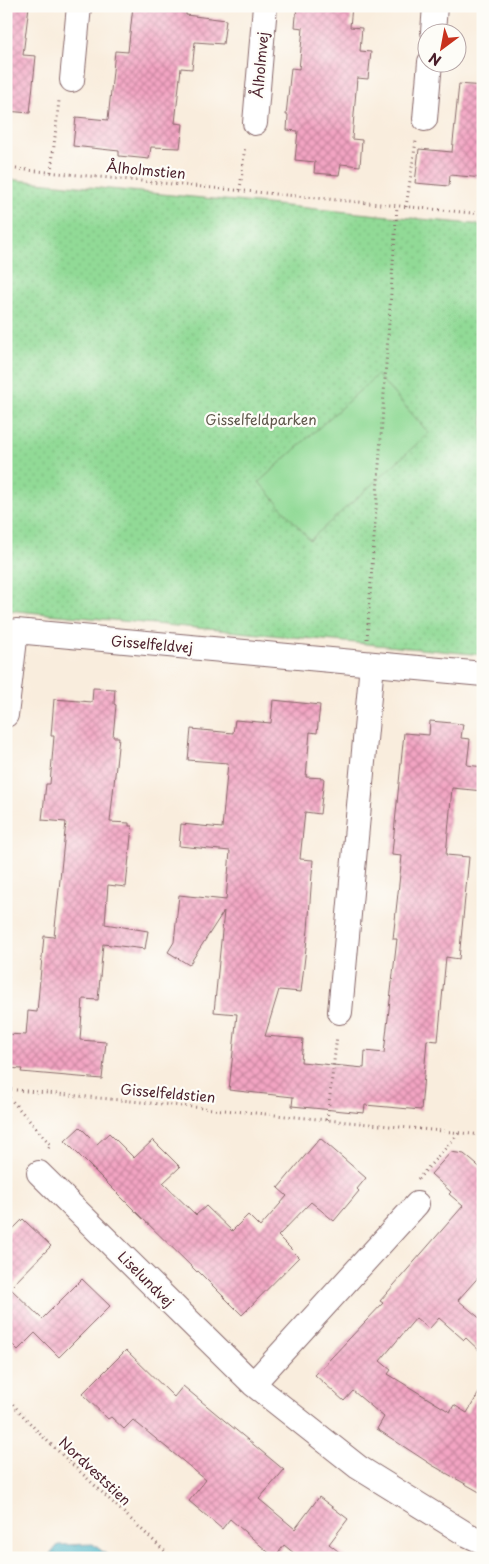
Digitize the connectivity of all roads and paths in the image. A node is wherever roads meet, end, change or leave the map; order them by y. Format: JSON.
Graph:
{"nodes":[{"id":1,"x":80,"y":6,"type":"edge"},
{"id":2,"x":265,"y":6,"type":"edge"},
{"id":3,"x":435,"y":6,"type":"edge"},
{"id":4,"x":434,"y":22,"type":"edge"},
{"id":5,"x":429,"y":72,"type":"edge"},
{"id":6,"x":72,"y":80,"type":"joint"},
{"id":7,"x":425,"y":119,"type":"joint"},
{"id":8,"x":255,"y":123,"type":"joint"},
{"id":9,"x":6,"y":168,"type":"edge"},
{"id":10,"x":51,"y":172,"type":"junction"},
{"id":11,"x":240,"y":190,"type":"junction"},
{"id":12,"x":397,"y":206,"type":"junction"},
{"id":13,"x":406,"y":207,"type":"junction"},
{"id":14,"x":483,"y":214,"type":"edge"},
{"id":15,"x":368,"y":664,"type":"junction"},
{"id":16,"x":483,"y":674,"type":"edge"},
{"id":17,"x":6,"y":715,"type":"edge"},
{"id":18,"x":340,"y":1012,"type":"joint"},
{"id":19,"x":6,"y":1089,"type":"edge"},
{"id":20,"x":6,"y":1094,"type":"edge"},
{"id":21,"x":327,"y":1120,"type":"junction"},
{"id":22,"x":459,"y":1132,"type":"junction"},
{"id":23,"x":483,"y":1135,"type":"edge"},
{"id":24,"x":39,"y":1174,"type":"joint"},
{"id":25,"x":417,"y":1204,"type":"joint"},
{"id":26,"x":253,"y":1384,"type":"junction"},
{"id":27,"x":6,"y":1396,"type":"edge"},
{"id":28,"x":483,"y":1542,"type":"edge"},
{"id":29,"x":172,"y":1558,"type":"edge"}],
"edges":[{"from":1,"to":6,"type":"street"},
{"from":2,"to":8,"type":"street","name":"Ålholmvej"},
{"from":3,"to":4,"type":"street"},
{"from":5,"to":7,"type":"street"},
{"from":6,"to":10,"type":"path"},
{"from":7,"to":13,"type":"path"},
{"from":8,"to":11,"type":"path"},
{"from":9,"to":10,"type":"path","name":"Ålholmstien"},
{"from":10,"to":11,"type":"path","name":"Ålholmstien"},
{"from":11,"to":12,"type":"path","name":"Ålholmstien"},
{"from":12,"to":13,"type":"path","name":"Ålholmstien"},
{"from":12,"to":15,"type":"path"},
{"from":13,"to":14,"type":"path","name":"Ålholmstien"},
{"from":15,"to":16,"type":"street","name":"Gisselfeldvej"},
{"from":15,"to":17,"type":"street","name":"Gisselfeldvej"},
{"from":15,"to":18,"type":"street"},
{"from":18,"to":21,"type":"path"},
{"from":19,"to":21,"type":"path","name":"Gisselfeldstien"},
{"from":20,"to":24,"type":"path"},
{"from":21,"to":22,"type":"path","name":"Gisselfeldstien"},
{"from":22,"to":23,"type":"path","name":"Gisselfeldstien"},
{"from":22,"to":25,"type":"path"},
{"from":24,"to":26,"type":"street","name":"Liselundvej"},
{"from":25,"to":26,"type":"street"},
{"from":26,"to":28,"type":"street","name":"Liselundvej"},
{"from":27,"to":29,"type":"path","name":"Nordveststien"}]}
